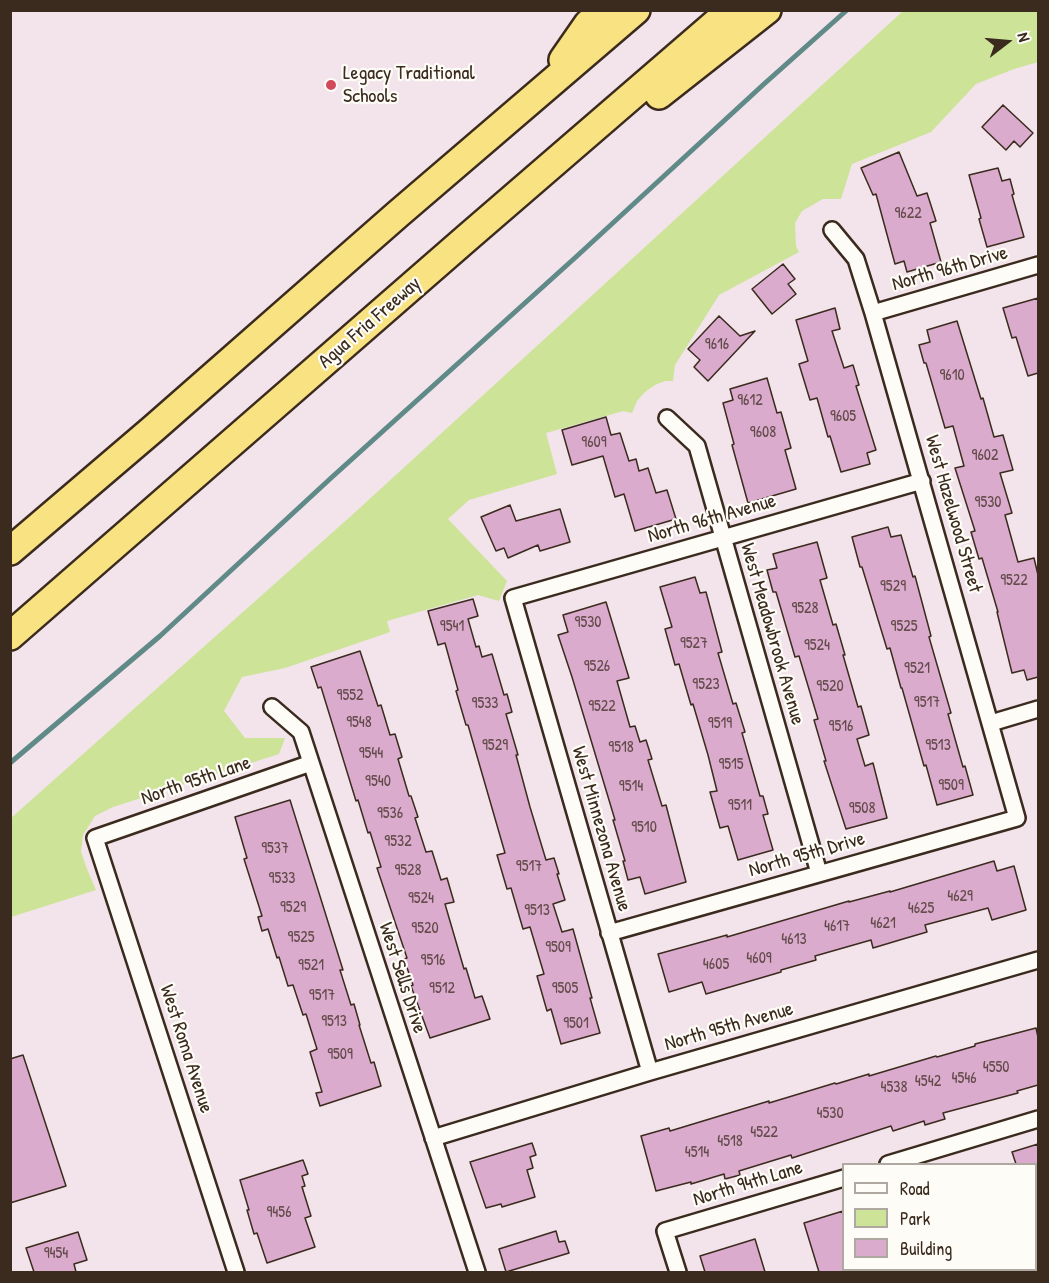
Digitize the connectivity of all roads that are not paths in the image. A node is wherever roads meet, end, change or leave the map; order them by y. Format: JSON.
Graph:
{"nodes":[{"id":1,"x":604,"y":10,"type":"edge"},
{"id":2,"x":636,"y":10,"type":"edge"},
{"id":3,"x":731,"y":10,"type":"edge"},
{"id":4,"x":767,"y":10,"type":"edge"},
{"id":5,"x":542,"y":91,"type":"junction"},
{"id":6,"x":570,"y":148,"type":"junction"},
{"id":7,"x":832,"y":230,"type":"dead end"},
{"id":8,"x":1038,"y":265,"type":"edge"},
{"id":9,"x":873,"y":313,"type":"junction"},
{"id":10,"x":667,"y":418,"type":"dead end"},
{"id":11,"x":922,"y":481,"type":"junction"},
{"id":12,"x":722,"y":538,"type":"junction"},
{"id":13,"x":17,"y":543,"type":"edge"},
{"id":14,"x":62,"y":591,"type":"junction"},
{"id":15,"x":513,"y":598,"type":"joint"},
{"id":16,"x":10,"y":636,"type":"edge"},
{"id":17,"x":10,"y":650,"type":"edge"},
{"id":18,"x":272,"y":707,"type":"dead end"},
{"id":19,"x":1038,"y":709,"type":"edge"},
{"id":20,"x":991,"y":723,"type":"junction"},
{"id":21,"x":310,"y":763,"type":"junction"},
{"id":22,"x":1017,"y":818,"type":"joint"},
{"id":23,"x":95,"y":838,"type":"joint"},
{"id":24,"x":819,"y":873,"type":"junction"},
{"id":25,"x":609,"y":933,"type":"junction"},
{"id":26,"x":1038,"y":960,"type":"edge"},
{"id":27,"x":650,"y":1072,"type":"junction"},
{"id":28,"x":1038,"y":1119,"type":"edge"},
{"id":29,"x":433,"y":1138,"type":"junction"},
{"id":30,"x":891,"y":1163,"type":"edge"},
{"id":31,"x":842,"y":1178,"type":"edge"},
{"id":32,"x":236,"y":1272,"type":"edge"},
{"id":33,"x":477,"y":1272,"type":"edge"},
{"id":34,"x":678,"y":1272,"type":"edge"}],
"edges":[{"from":1,"to":5,"type":"highway"},
{"from":2,"to":5,"type":"highway"},
{"from":3,"to":6,"type":"highway","name":"Agua Fria Freeway"},
{"from":4,"to":6,"type":"highway"},
{"from":5,"to":13,"type":"highway"},
{"from":6,"to":14,"type":"highway","name":"Agua Fria Freeway"},
{"from":7,"to":9,"type":"street","name":"West Hazelwood Street"},
{"from":8,"to":9,"type":"street","name":"North 96th Drive"},
{"from":9,"to":11,"type":"street","name":"West Hazelwood Street"},
{"from":10,"to":12,"type":"street","name":"West Meadowbrook Avenue"},
{"from":11,"to":12,"type":"street","name":"North 96th Avenue"},
{"from":11,"to":20,"type":"street","name":"West Hazelwood Street"},
{"from":12,"to":15,"type":"street","name":"North 96th Avenue"},
{"from":12,"to":24,"type":"street","name":"West Meadowbrook Avenue"},
{"from":14,"to":16,"type":"highway","name":"Agua Fria Freeway"},
{"from":14,"to":17,"type":"highway"},
{"from":15,"to":25,"type":"street","name":"West Minnezona Avenue"},
{"from":18,"to":21,"type":"street","name":"West Sells Drive"},
{"from":19,"to":20,"type":"street"},
{"from":20,"to":22,"type":"street","name":"West Hazelwood Street"},
{"from":21,"to":23,"type":"street","name":"North 95th Lane"},
{"from":21,"to":29,"type":"street","name":"West Sells Drive"},
{"from":22,"to":24,"type":"street","name":"North 95th Drive"},
{"from":23,"to":32,"type":"street","name":"West Roma Avenue"},
{"from":24,"to":25,"type":"street","name":"North 95th Drive"},
{"from":25,"to":27,"type":"street","name":"West Minnezona Avenue"},
{"from":26,"to":27,"type":"street","name":"North 95th Avenue"},
{"from":27,"to":29,"type":"street","name":"North 95th Avenue"},
{"from":28,"to":30,"type":"street"},
{"from":29,"to":33,"type":"street","name":"West Sells Drive"},
{"from":31,"to":34,"type":"street","name":"North 94th Lane"}]}
